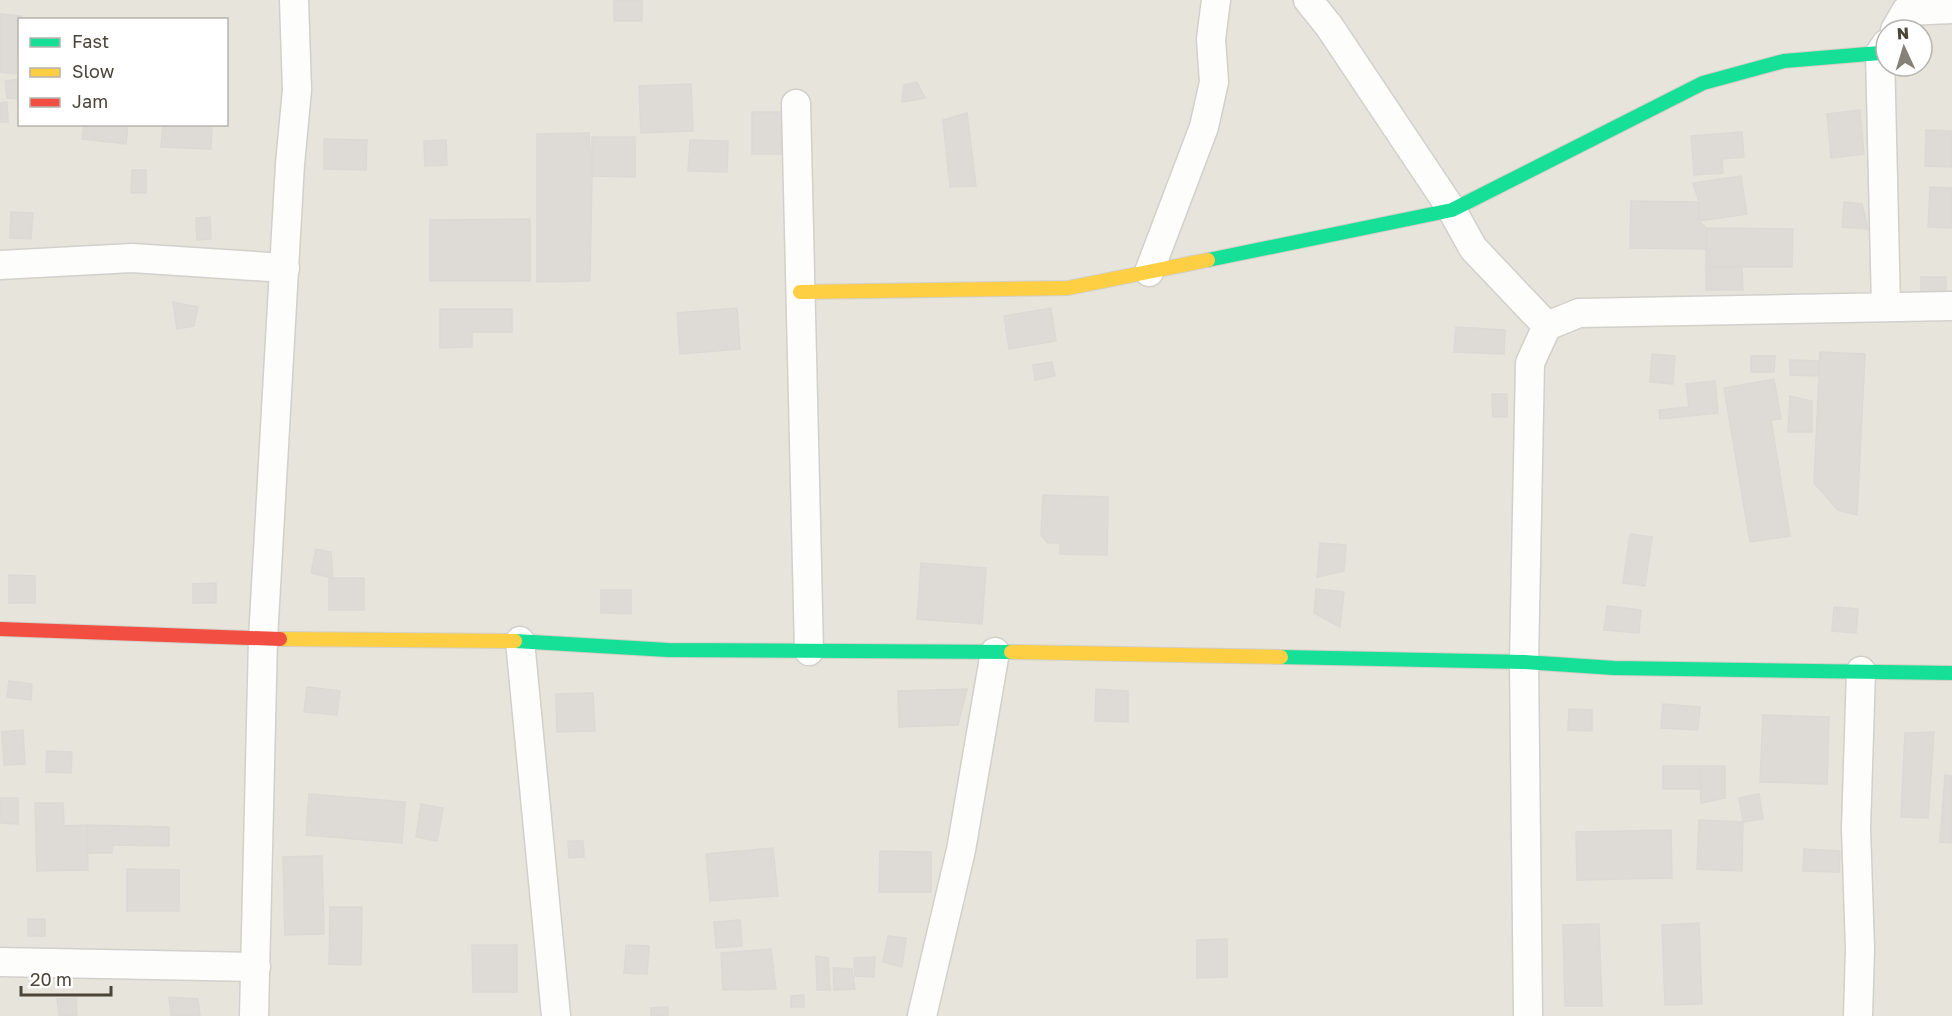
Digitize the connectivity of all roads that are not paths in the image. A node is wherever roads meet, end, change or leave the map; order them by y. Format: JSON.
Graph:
{"nodes":[{"id":1,"x":294,"y":0,"type":"edge"},
{"id":2,"x":1216,"y":0,"type":"edge"},
{"id":3,"x":1308,"y":0,"type":"edge"},
{"id":4,"x":1952,"y":9,"type":"edge"},
{"id":5,"x":1902,"y":18,"type":"edge"},
{"id":6,"x":1874,"y":44,"type":"edge"},
{"id":7,"x":1887,"y":78,"type":"edge"},
{"id":8,"x":796,"y":104,"type":"dead end"},
{"id":9,"x":1452,"y":210,"type":"junction"},
{"id":10,"x":0,"y":266,"type":"edge"},
{"id":11,"x":285,"y":268,"type":"junction"},
{"id":12,"x":1149,"y":272,"type":"junction"},
{"id":13,"x":800,"y":292,"type":"junction"},
{"id":14,"x":1952,"y":306,"type":"edge"},
{"id":15,"x":1886,"y":307,"type":"junction"},
{"id":16,"x":1547,"y":326,"type":"junction"},
{"id":17,"x":0,"y":629,"type":"edge"},
{"id":18,"x":263,"y":639,"type":"junction"},
{"id":19,"x":520,"y":641,"type":"junction"},
{"id":20,"x":808,"y":651,"type":"junction"},
{"id":21,"x":995,"y":652,"type":"junction"},
{"id":22,"x":1524,"y":662,"type":"junction"},
{"id":23,"x":1861,"y":671,"type":"junction"},
{"id":24,"x":1952,"y":674,"type":"edge"},
{"id":25,"x":0,"y":962,"type":"edge"},
{"id":26,"x":255,"y":967,"type":"junction"},
{"id":27,"x":254,"y":1016,"type":"edge"},
{"id":28,"x":556,"y":1016,"type":"edge"},
{"id":29,"x":922,"y":1016,"type":"edge"},
{"id":30,"x":1528,"y":1016,"type":"edge"},
{"id":31,"x":1858,"y":1016,"type":"edge"}],
"edges":[{"from":1,"to":11,"type":"street"},
{"from":2,"to":12,"type":"street"},
{"from":3,"to":9,"type":"street"},
{"from":4,"to":5,"type":"street"},
{"from":6,"to":9,"type":"street"},
{"from":7,"to":15,"type":"street"},
{"from":8,"to":13,"type":"street"},
{"from":9,"to":12,"type":"street"},
{"from":9,"to":16,"type":"street"},
{"from":10,"to":11,"type":"street"},
{"from":11,"to":18,"type":"street"},
{"from":12,"to":13,"type":"street"},
{"from":13,"to":20,"type":"street"},
{"from":14,"to":15,"type":"street"},
{"from":15,"to":16,"type":"street"},
{"from":16,"to":22,"type":"street"},
{"from":17,"to":18,"type":"street"},
{"from":18,"to":19,"type":"street"},
{"from":18,"to":26,"type":"street"},
{"from":19,"to":20,"type":"street"},
{"from":19,"to":28,"type":"street"},
{"from":20,"to":21,"type":"street"},
{"from":21,"to":22,"type":"street"},
{"from":21,"to":29,"type":"street"},
{"from":22,"to":23,"type":"street"},
{"from":22,"to":30,"type":"street"},
{"from":23,"to":24,"type":"street"},
{"from":23,"to":31,"type":"street"},
{"from":25,"to":26,"type":"street"},
{"from":26,"to":27,"type":"street"}]}
